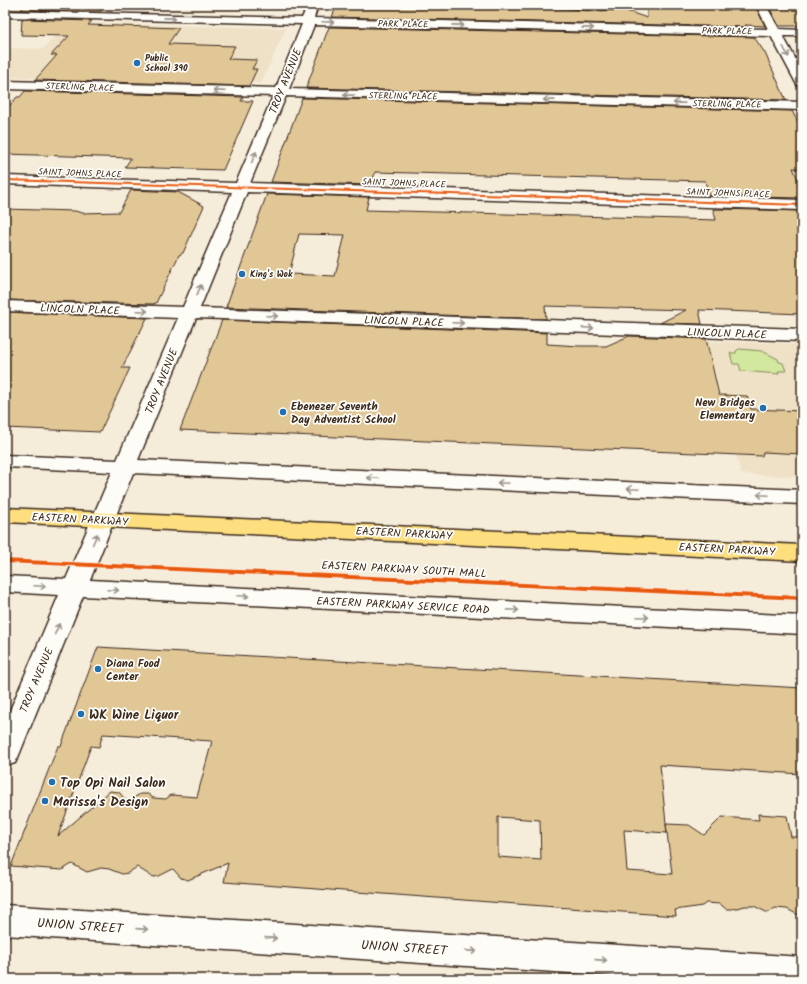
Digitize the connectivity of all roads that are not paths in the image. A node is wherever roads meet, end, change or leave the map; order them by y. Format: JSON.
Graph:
{"nodes":[{"id":1,"x":153,"y":5,"type":"edge"},
{"id":2,"x":761,"y":5,"type":"edge"},
{"id":3,"x":310,"y":13,"type":"edge"},
{"id":4,"x":5,"y":14,"type":"edge"},
{"id":5,"x":144,"y":17,"type":"junction"},
{"id":6,"x":775,"y":33,"type":"junction"},
{"id":7,"x":802,"y":33,"type":"edge"},
{"id":8,"x":802,"y":82,"type":"edge"},
{"id":9,"x":5,"y":85,"type":"edge"},
{"id":10,"x":281,"y":93,"type":"junction"},
{"id":11,"x":802,"y":106,"type":"edge"},
{"id":12,"x":5,"y":180,"type":"edge"},
{"id":13,"x":241,"y":187,"type":"junction"},
{"id":14,"x":802,"y":205,"type":"edge"},
{"id":15,"x":5,"y":306,"type":"edge"},
{"id":16,"x":189,"y":313,"type":"junction"},
{"id":17,"x":802,"y":335,"type":"edge"},
{"id":18,"x":5,"y":461,"type":"edge"},
{"id":19,"x":126,"y":466,"type":"junction"},
{"id":20,"x":802,"y":497,"type":"edge"},
{"id":21,"x":5,"y":515,"type":"edge"},
{"id":22,"x":103,"y":520,"type":"junction"},
{"id":23,"x":802,"y":553,"type":"edge"},
{"id":24,"x":5,"y":584,"type":"edge"},
{"id":25,"x":75,"y":588,"type":"junction"},
{"id":26,"x":802,"y":625,"type":"edge"},
{"id":27,"x":5,"y":755,"type":"edge"},
{"id":28,"x":5,"y":920,"type":"edge"},
{"id":29,"x":802,"y":973,"type":"edge"}],
"edges":[{"from":1,"to":5,"type":"street"},
{"from":2,"to":6,"type":"street"},
{"from":5,"to":3,"type":"street","name":"PARK PLACE","one_way":true},
{"from":3,"to":6,"type":"street","name":"PARK PLACE","one_way":true},
{"from":3,"to":10,"type":"street","name":"TROY AVENUE"},
{"from":4,"to":5,"type":"street","name":"PARK PLACE"},
{"from":6,"to":7,"type":"street","name":"PARK PLACE"},
{"from":6,"to":8,"type":"street","one_way":true},
{"from":10,"to":9,"type":"street","name":"STERLING PLACE","one_way":true},
{"from":11,"to":10,"type":"street","name":"STERLING PLACE","one_way":true},
{"from":13,"to":10,"type":"street","name":"TROY AVENUE","one_way":true},
{"from":12,"to":13,"type":"street","name":"SAINT JOHNS PLACE"},
{"from":13,"to":14,"type":"street","name":"SAINT JOHNS PLACE"},
{"from":16,"to":13,"type":"street","name":"TROY AVENUE","one_way":true},
{"from":15,"to":16,"type":"street","name":"LINCOLN PLACE","one_way":true},
{"from":16,"to":17,"type":"street","name":"LINCOLN PLACE","one_way":true},
{"from":16,"to":19,"type":"street","name":"TROY AVENUE"},
{"from":18,"to":19,"type":"street"},
{"from":20,"to":19,"type":"street","one_way":true},
{"from":19,"to":22,"type":"street","name":"TROY AVENUE"},
{"from":21,"to":22,"type":"main road","name":"EASTERN PARKWAY"},
{"from":22,"to":23,"type":"main road","name":"EASTERN PARKWAY"},
{"from":25,"to":22,"type":"street","name":"TROY AVENUE","one_way":true},
{"from":24,"to":25,"type":"street","name":"EASTERN PARKWAY SERVICE ROAD","one_way":true},
{"from":25,"to":26,"type":"street","name":"EASTERN PARKWAY SERVICE ROAD","one_way":true},
{"from":27,"to":25,"type":"street","name":"TROY AVENUE","one_way":true},
{"from":28,"to":29,"type":"street","name":"UNION STREET","one_way":true}]}
